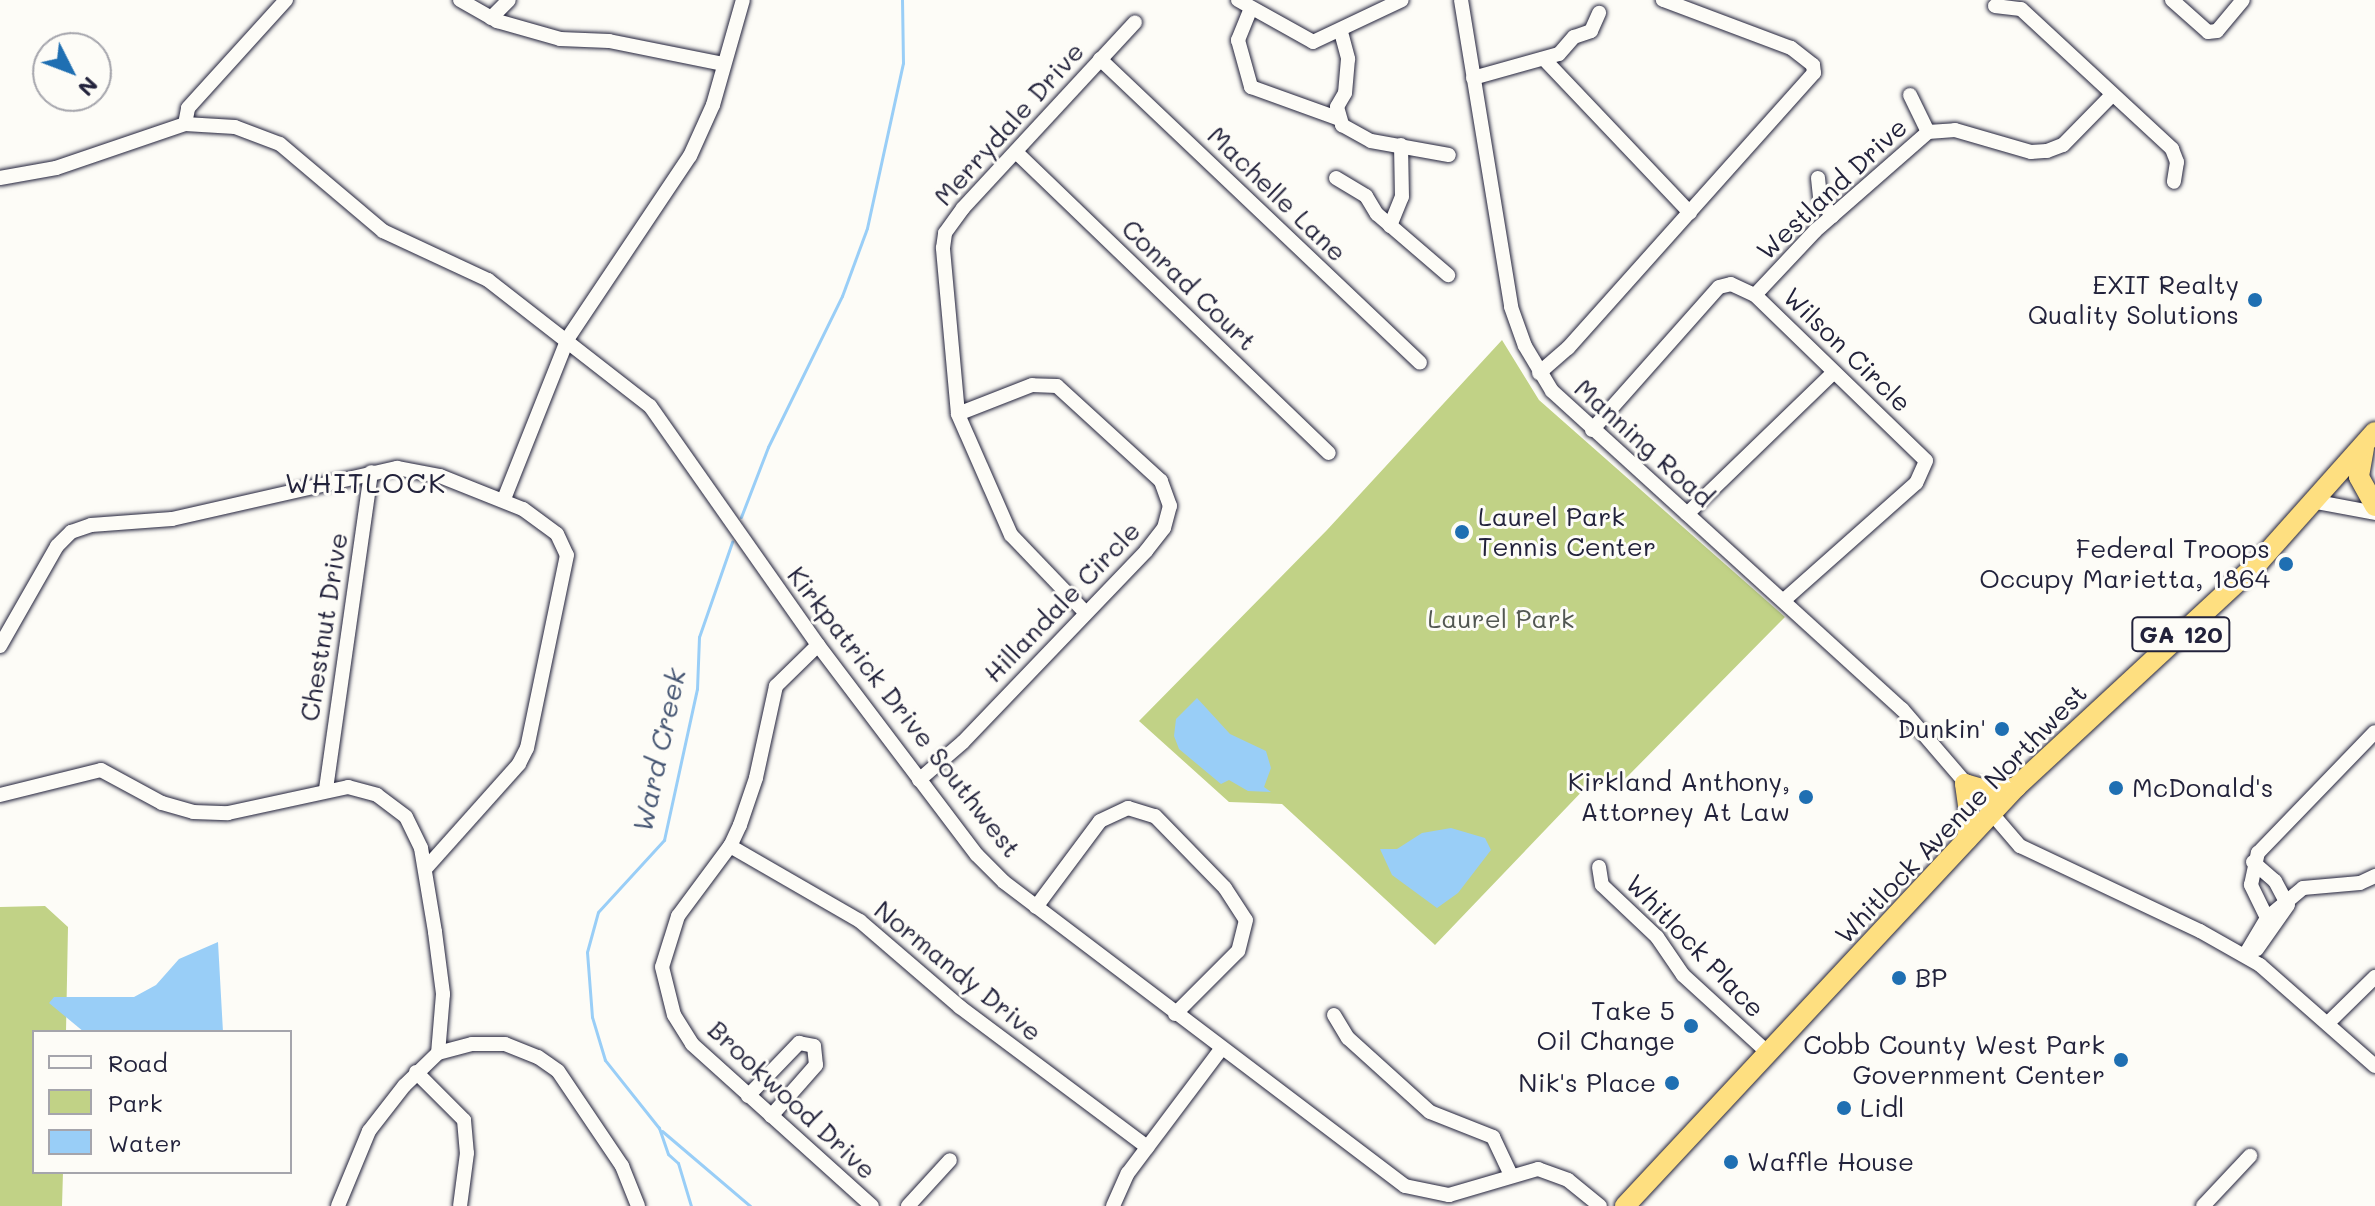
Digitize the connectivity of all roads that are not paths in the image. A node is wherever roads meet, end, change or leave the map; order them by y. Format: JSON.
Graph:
{"nodes":[{"id":1,"x":286,"y":0,"type":"edge"},
{"id":2,"x":460,"y":0,"type":"edge"},
{"id":3,"x":509,"y":0,"type":"edge"},
{"id":4,"x":743,"y":0,"type":"edge"},
{"id":5,"x":1402,"y":0,"type":"edge"},
{"id":6,"x":1461,"y":0,"type":"edge"},
{"id":7,"x":1663,"y":0,"type":"edge"},
{"id":8,"x":2172,"y":0,"type":"edge"},
{"id":9,"x":2243,"y":0,"type":"edge"},
{"id":10,"x":1245,"y":4,"type":"edge"},
{"id":11,"x":1375,"y":6,"type":"edge"},
{"id":12,"x":1995,"y":6,"type":"dead end"},
{"id":13,"x":1599,"y":13,"type":"dead end"},
{"id":14,"x":491,"y":18,"type":"junction"},
{"id":15,"x":1135,"y":22,"type":"dead end"},
{"id":16,"x":1341,"y":32,"type":"junction"},
{"id":17,"x":1100,"y":59,"type":"junction"},
{"id":18,"x":1544,"y":59,"type":"junction"},
{"id":19,"x":723,"y":64,"type":"junction"},
{"id":20,"x":1473,"y":78,"type":"junction"},
{"id":21,"x":2113,"y":94,"type":"junction"},
{"id":22,"x":1910,"y":95,"type":"dead end"},
{"id":23,"x":1337,"y":118,"type":"junction"},
{"id":24,"x":185,"y":124,"type":"junction"},
{"id":25,"x":1928,"y":132,"type":"junction"},
{"id":26,"x":1401,"y":145,"type":"junction"},
{"id":27,"x":1016,"y":152,"type":"junction"},
{"id":28,"x":1449,"y":155,"type":"dead end"},
{"id":29,"x":0,"y":178,"type":"edge"},
{"id":30,"x":1336,"y":178,"type":"dead end"},
{"id":31,"x":1818,"y":178,"type":"dead end"},
{"id":32,"x":2174,"y":182,"type":"dead end"},
{"id":33,"x":1690,"y":213,"type":"junction"},
{"id":34,"x":1832,"y":216,"type":"junction"},
{"id":35,"x":1390,"y":226,"type":"junction"},
{"id":36,"x":1448,"y":275,"type":"dead end"},
{"id":37,"x":1755,"y":295,"type":"junction"},
{"id":38,"x":568,"y":338,"type":"junction"},
{"id":39,"x":1420,"y":363,"type":"dead end"},
{"id":40,"x":1539,"y":373,"type":"junction"},
{"id":41,"x":1833,"y":373,"type":"junction"},
{"id":42,"x":958,"y":414,"type":"junction"},
{"id":43,"x":1592,"y":430,"type":"junction"},
{"id":44,"x":2370,"y":438,"type":"edge"},
{"id":45,"x":1329,"y":453,"type":"dead end"},
{"id":46,"x":371,"y":472,"type":"junction"},
{"id":47,"x":504,"y":499,"type":"junction"},
{"id":48,"x":2317,"y":502,"type":"junction"},
{"id":49,"x":2375,"y":506,"type":"edge"},
{"id":50,"x":2375,"y":513,"type":"edge"},
{"id":51,"x":1687,"y":514,"type":"junction"},
{"id":52,"x":1784,"y":600,"type":"junction"},
{"id":53,"x":1084,"y":611,"type":"junction"},
{"id":54,"x":818,"y":645,"type":"junction"},
{"id":55,"x":0,"y":646,"type":"edge"},
{"id":56,"x":2375,"y":732,"type":"edge"},
{"id":57,"x":919,"y":780,"type":"junction"},
{"id":58,"x":1965,"y":784,"type":"junction"},
{"id":59,"x":2016,"y":787,"type":"junction"},
{"id":60,"x":326,"y":789,"type":"junction"},
{"id":61,"x":0,"y":795,"type":"edge"},
{"id":62,"x":1990,"y":815,"type":"junction"},
{"id":63,"x":1967,"y":840,"type":"junction"},
{"id":64,"x":730,"y":846,"type":"junction"},
{"id":65,"x":2253,"y":862,"type":"junction"},
{"id":66,"x":1599,"y":867,"type":"dead end"},
{"id":67,"x":426,"y":868,"type":"junction"},
{"id":68,"x":2375,"y":876,"type":"edge"},
{"id":69,"x":2286,"y":900,"type":"junction"},
{"id":70,"x":1036,"y":907,"type":"junction"},
{"id":71,"x":2267,"y":918,"type":"junction"},
{"id":72,"x":2245,"y":955,"type":"junction"},
{"id":73,"x":2375,"y":977,"type":"edge"},
{"id":74,"x":1175,"y":1014,"type":"junction"},
{"id":75,"x":1334,"y":1015,"type":"dead end"},
{"id":76,"x":2328,"y":1023,"type":"junction"},
{"id":77,"x":1221,"y":1049,"type":"junction"},
{"id":78,"x":438,"y":1053,"type":"junction"},
{"id":79,"x":1768,"y":1053,"type":"junction"},
{"id":80,"x":2375,"y":1066,"type":"edge"},
{"id":81,"x":416,"y":1072,"type":"junction"},
{"id":82,"x":748,"y":1096,"type":"junction"},
{"id":83,"x":771,"y":1116,"type":"junction"},
{"id":84,"x":1147,"y":1147,"type":"junction"},
{"id":85,"x":2250,"y":1156,"type":"dead end"},
{"id":86,"x":950,"y":1160,"type":"dead end"},
{"id":87,"x":1511,"y":1175,"type":"junction"},
{"id":88,"x":1449,"y":1200,"type":"edge"},
{"id":89,"x":338,"y":1206,"type":"edge"},
{"id":90,"x":460,"y":1206,"type":"edge"},
{"id":91,"x":638,"y":1206,"type":"edge"},
{"id":92,"x":872,"y":1206,"type":"edge"},
{"id":93,"x":908,"y":1206,"type":"edge"},
{"id":94,"x":1113,"y":1206,"type":"edge"},
{"id":95,"x":1600,"y":1206,"type":"edge"},
{"id":96,"x":1625,"y":1206,"type":"edge"},
{"id":97,"x":2203,"y":1206,"type":"edge"}],
"edges":[{"from":1,"to":24,"type":"street"},
{"from":2,"to":14,"type":"street"},
{"from":3,"to":14,"type":"street"},
{"from":4,"to":19,"type":"street"},
{"from":5,"to":11,"type":"street"},
{"from":6,"to":20,"type":"street","name":"Manning Road"},
{"from":7,"to":33,"type":"street"},
{"from":8,"to":9,"type":"street"},
{"from":10,"to":16,"type":"street"},
{"from":10,"to":23,"type":"street"},
{"from":11,"to":16,"type":"street"},
{"from":12,"to":21,"type":"street"},
{"from":13,"to":18,"type":"street"},
{"from":14,"to":19,"type":"street"},
{"from":15,"to":17,"type":"street","name":"Merrydale Drive"},
{"from":16,"to":23,"type":"street"},
{"from":17,"to":27,"type":"street","name":"Merrydale Drive"},
{"from":17,"to":39,"type":"street","name":"Machelle Lane"},
{"from":18,"to":20,"type":"street"},
{"from":18,"to":33,"type":"street"},
{"from":19,"to":38,"type":"street"},
{"from":20,"to":40,"type":"street","name":"Manning Road"},
{"from":21,"to":25,"type":"street","name":"Westland Drive"},
{"from":21,"to":32,"type":"street"},
{"from":22,"to":25,"type":"street"},
{"from":23,"to":26,"type":"street"},
{"from":24,"to":29,"type":"street"},
{"from":24,"to":38,"type":"street","name":"Kirkpatrick Drive Southwest"},
{"from":25,"to":34,"type":"street","name":"Westland Drive"},
{"from":26,"to":28,"type":"street"},
{"from":26,"to":35,"type":"street"},
{"from":27,"to":42,"type":"street","name":"Merrydale Drive"},
{"from":27,"to":45,"type":"street","name":"Conrad Court"},
{"from":30,"to":35,"type":"street"},
{"from":31,"to":34,"type":"street"},
{"from":33,"to":40,"type":"street"},
{"from":34,"to":37,"type":"street","name":"Westland Drive"},
{"from":35,"to":36,"type":"street"},
{"from":37,"to":41,"type":"street","name":"Wilson Circle"},
{"from":37,"to":43,"type":"street","name":"Wilson Circle"},
{"from":38,"to":47,"type":"street"},
{"from":38,"to":54,"type":"street","name":"Kirkpatrick Drive Southwest"},
{"from":40,"to":43,"type":"street","name":"Manning Road"},
{"from":41,"to":51,"type":"street"},
{"from":41,"to":52,"type":"street","name":"Wilson Circle"},
{"from":42,"to":53,"type":"street","name":"Merrydale Drive"},
{"from":42,"to":53,"type":"street","name":"Hillandale Circle"},
{"from":43,"to":51,"type":"street","name":"Manning Road"},
{"from":44,"to":48,"type":"highway","name":"Whitlock Avenue Northwest","number":"GA 120"},
{"from":44,"to":49,"type":"highway"},
{"from":46,"to":47,"type":"street"},
{"from":46,"to":55,"type":"street"},
{"from":46,"to":60,"type":"street","name":"Chestnut Drive"},
{"from":47,"to":67,"type":"street"},
{"from":48,"to":50,"type":"street"},
{"from":48,"to":59,"type":"highway","name":"Whitlock Avenue Northwest","number":"GA 120"},
{"from":51,"to":52,"type":"street","name":"Manning Road"},
{"from":52,"to":58,"type":"street","name":"Manning Road"},
{"from":53,"to":57,"type":"street","name":"Hillandale Circle"},
{"from":54,"to":57,"type":"street","name":"Kirkpatrick Drive Southwest"},
{"from":54,"to":64,"type":"street","name":"Brookwood Drive"},
{"from":56,"to":65,"type":"street"},
{"from":57,"to":70,"type":"street","name":"Kirkpatrick Drive Southwest"},
{"from":58,"to":59,"type":"highway"},
{"from":58,"to":62,"type":"street","name":"Manning Road"},
{"from":58,"to":63,"type":"highway"},
{"from":59,"to":62,"type":"highway","name":"Whitlock Avenue Northwest","number":"GA 120"},
{"from":60,"to":61,"type":"street"},
{"from":60,"to":67,"type":"street"},
{"from":62,"to":63,"type":"highway","name":"Whitlock Avenue Northwest","number":"GA 120"},
{"from":62,"to":72,"type":"street","name":"Manning Road"},
{"from":63,"to":79,"type":"highway","name":"Whitlock Avenue Northwest","number":"GA 120"},
{"from":64,"to":82,"type":"street","name":"Brookwood Drive"},
{"from":64,"to":84,"type":"street","name":"Normandy Drive"},
{"from":65,"to":69,"type":"street"},
{"from":65,"to":71,"type":"street"},
{"from":66,"to":79,"type":"street","name":"Whitlock Place"},
{"from":67,"to":78,"type":"street"},
{"from":68,"to":69,"type":"street"},
{"from":69,"to":71,"type":"street"},
{"from":69,"to":72,"type":"street"},
{"from":70,"to":74,"type":"street","name":"Kirkpatrick Drive Southwest"},
{"from":70,"to":74,"type":"street"},
{"from":71,"to":72,"type":"street"},
{"from":72,"to":76,"type":"street","name":"Manning Road"},
{"from":73,"to":76,"type":"street"},
{"from":74,"to":77,"type":"street","name":"Kirkpatrick Drive Southwest"},
{"from":75,"to":87,"type":"street"},
{"from":76,"to":80,"type":"street","name":"Manning Road"},
{"from":77,"to":84,"type":"street"},
{"from":77,"to":88,"type":"street","name":"Kirkpatrick Drive Southwest"},
{"from":78,"to":81,"type":"street"},
{"from":78,"to":91,"type":"street"},
{"from":79,"to":96,"type":"highway","name":"Whitlock Avenue Northwest","number":"GA 120"},
{"from":81,"to":89,"type":"street"},
{"from":81,"to":90,"type":"street"},
{"from":82,"to":83,"type":"street","name":"Brookwood Drive"},
{"from":82,"to":83,"type":"street"},
{"from":83,"to":92,"type":"street","name":"Brookwood Drive"},
{"from":84,"to":94,"type":"street"},
{"from":85,"to":97,"type":"street"},
{"from":86,"to":93,"type":"street"},
{"from":87,"to":88,"type":"street","name":"Kirkpatrick Drive Southwest"},
{"from":87,"to":95,"type":"street","name":"Kirkpatrick Drive Southwest"}]}
